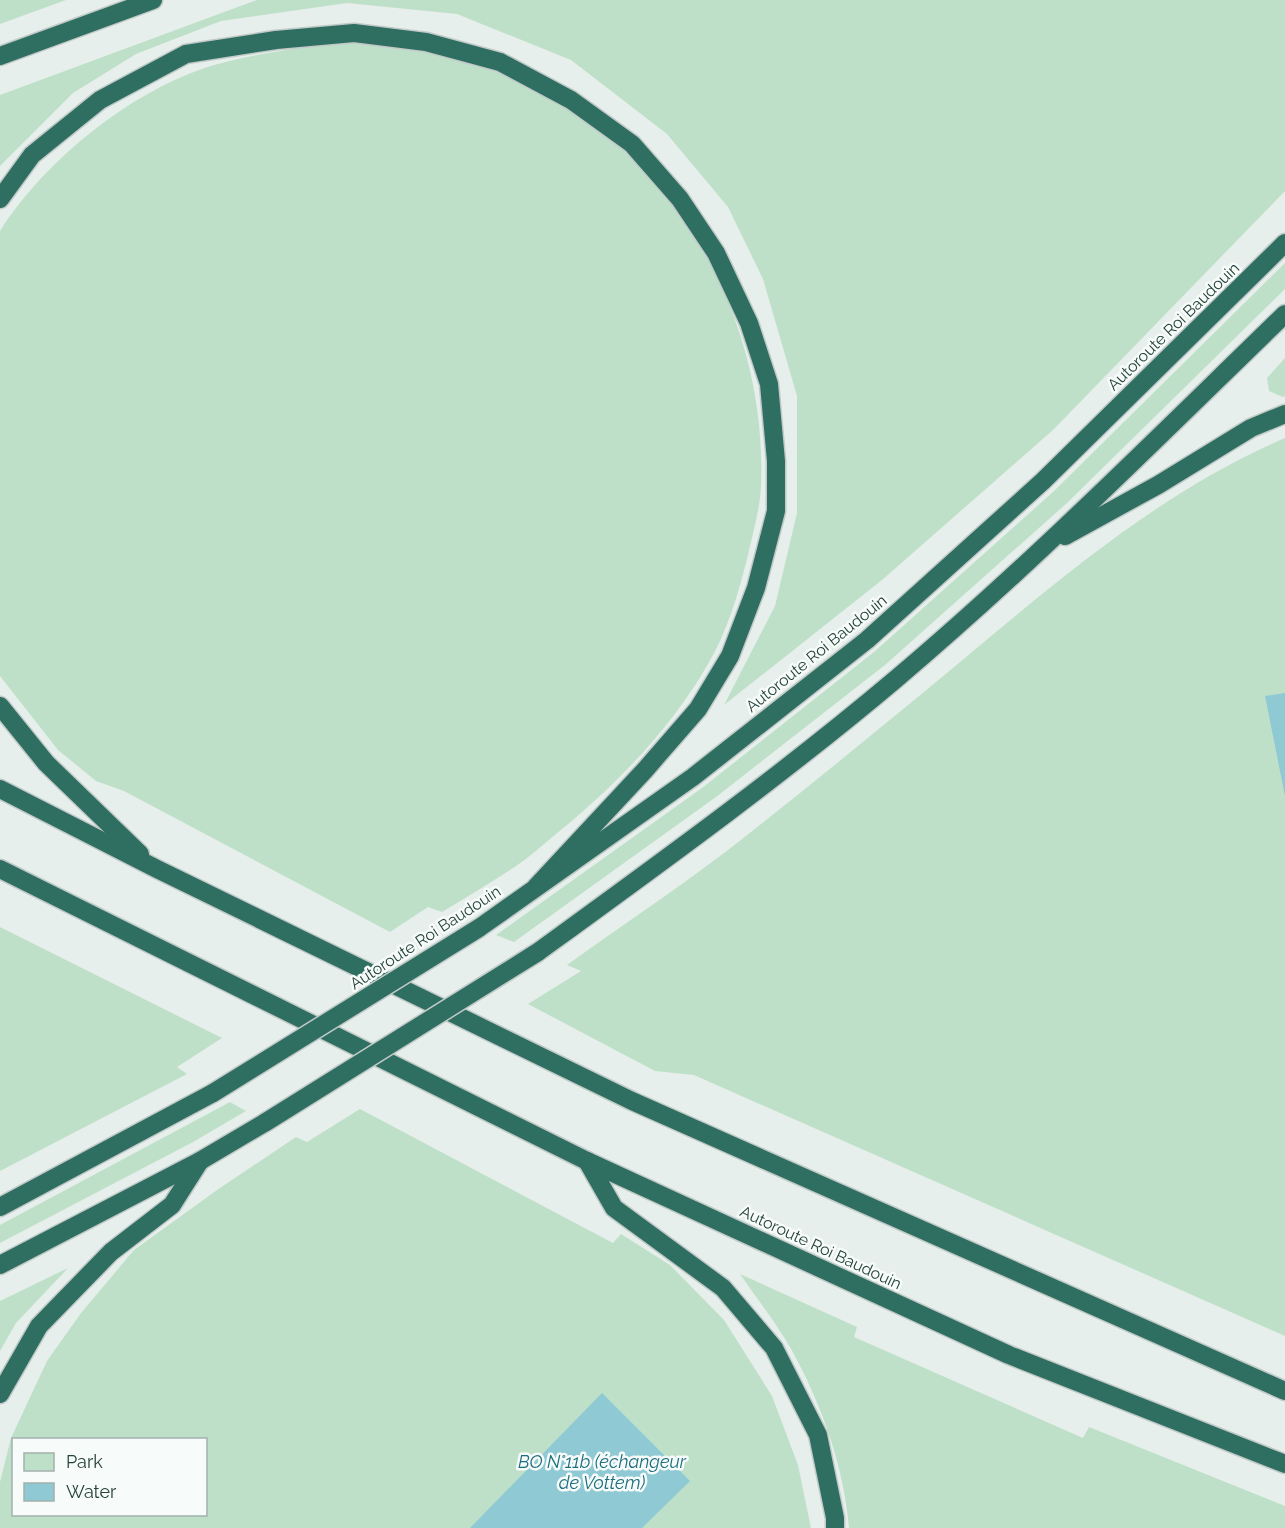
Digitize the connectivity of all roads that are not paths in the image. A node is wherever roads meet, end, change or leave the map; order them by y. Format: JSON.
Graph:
{"nodes":[{"id":1,"x":153,"y":0,"type":"edge"},
{"id":2,"x":0,"y":56,"type":"edge"},
{"id":3,"x":0,"y":199,"type":"edge"},
{"id":4,"x":1285,"y":243,"type":"edge"},
{"id":5,"x":1285,"y":314,"type":"edge"},
{"id":6,"x":1285,"y":414,"type":"edge"},
{"id":7,"x":1043,"y":549,"type":"junction"},
{"id":8,"x":0,"y":705,"type":"edge"},
{"id":9,"x":0,"y":789,"type":"edge"},
{"id":10,"x":0,"y":869,"type":"edge"},
{"id":11,"x":157,"y":869,"type":"junction"},
{"id":12,"x":536,"y":886,"type":"junction"},
{"id":13,"x":200,"y":1161,"type":"junction"},
{"id":14,"x":587,"y":1161,"type":"junction"},
{"id":15,"x":0,"y":1207,"type":"edge"},
{"id":16,"x":0,"y":1264,"type":"edge"},
{"id":17,"x":1243,"y":1374,"type":"junction"},
{"id":18,"x":1285,"y":1378,"type":"edge"},
{"id":19,"x":1285,"y":1391,"type":"edge"},
{"id":20,"x":0,"y":1394,"type":"edge"},
{"id":21,"x":1285,"y":1464,"type":"edge"},
{"id":22,"x":835,"y":1528,"type":"edge"}],
"edges":[{"from":1,"to":2,"type":"highway"},
{"from":3,"to":12,"type":"highway"},
{"from":4,"to":12,"type":"highway","name":"Autoroute Roi Baudouin"},
{"from":5,"to":7,"type":"highway"},
{"from":6,"to":7,"type":"highway"},
{"from":7,"to":13,"type":"highway","bridge":true},
{"from":8,"to":11,"type":"highway"},
{"from":9,"to":11,"type":"highway"},
{"from":10,"to":14,"type":"highway","name":"Autoroute Roi Baudouin"},
{"from":11,"to":17,"type":"highway"},
{"from":12,"to":15,"type":"highway","name":"Autoroute Roi Baudouin","bridge":true},
{"from":13,"to":16,"type":"highway"},
{"from":13,"to":20,"type":"highway"},
{"from":14,"to":21,"type":"highway","name":"Autoroute Roi Baudouin"},
{"from":14,"to":22,"type":"highway"},
{"from":17,"to":18,"type":"highway"},
{"from":17,"to":19,"type":"highway"}]}
